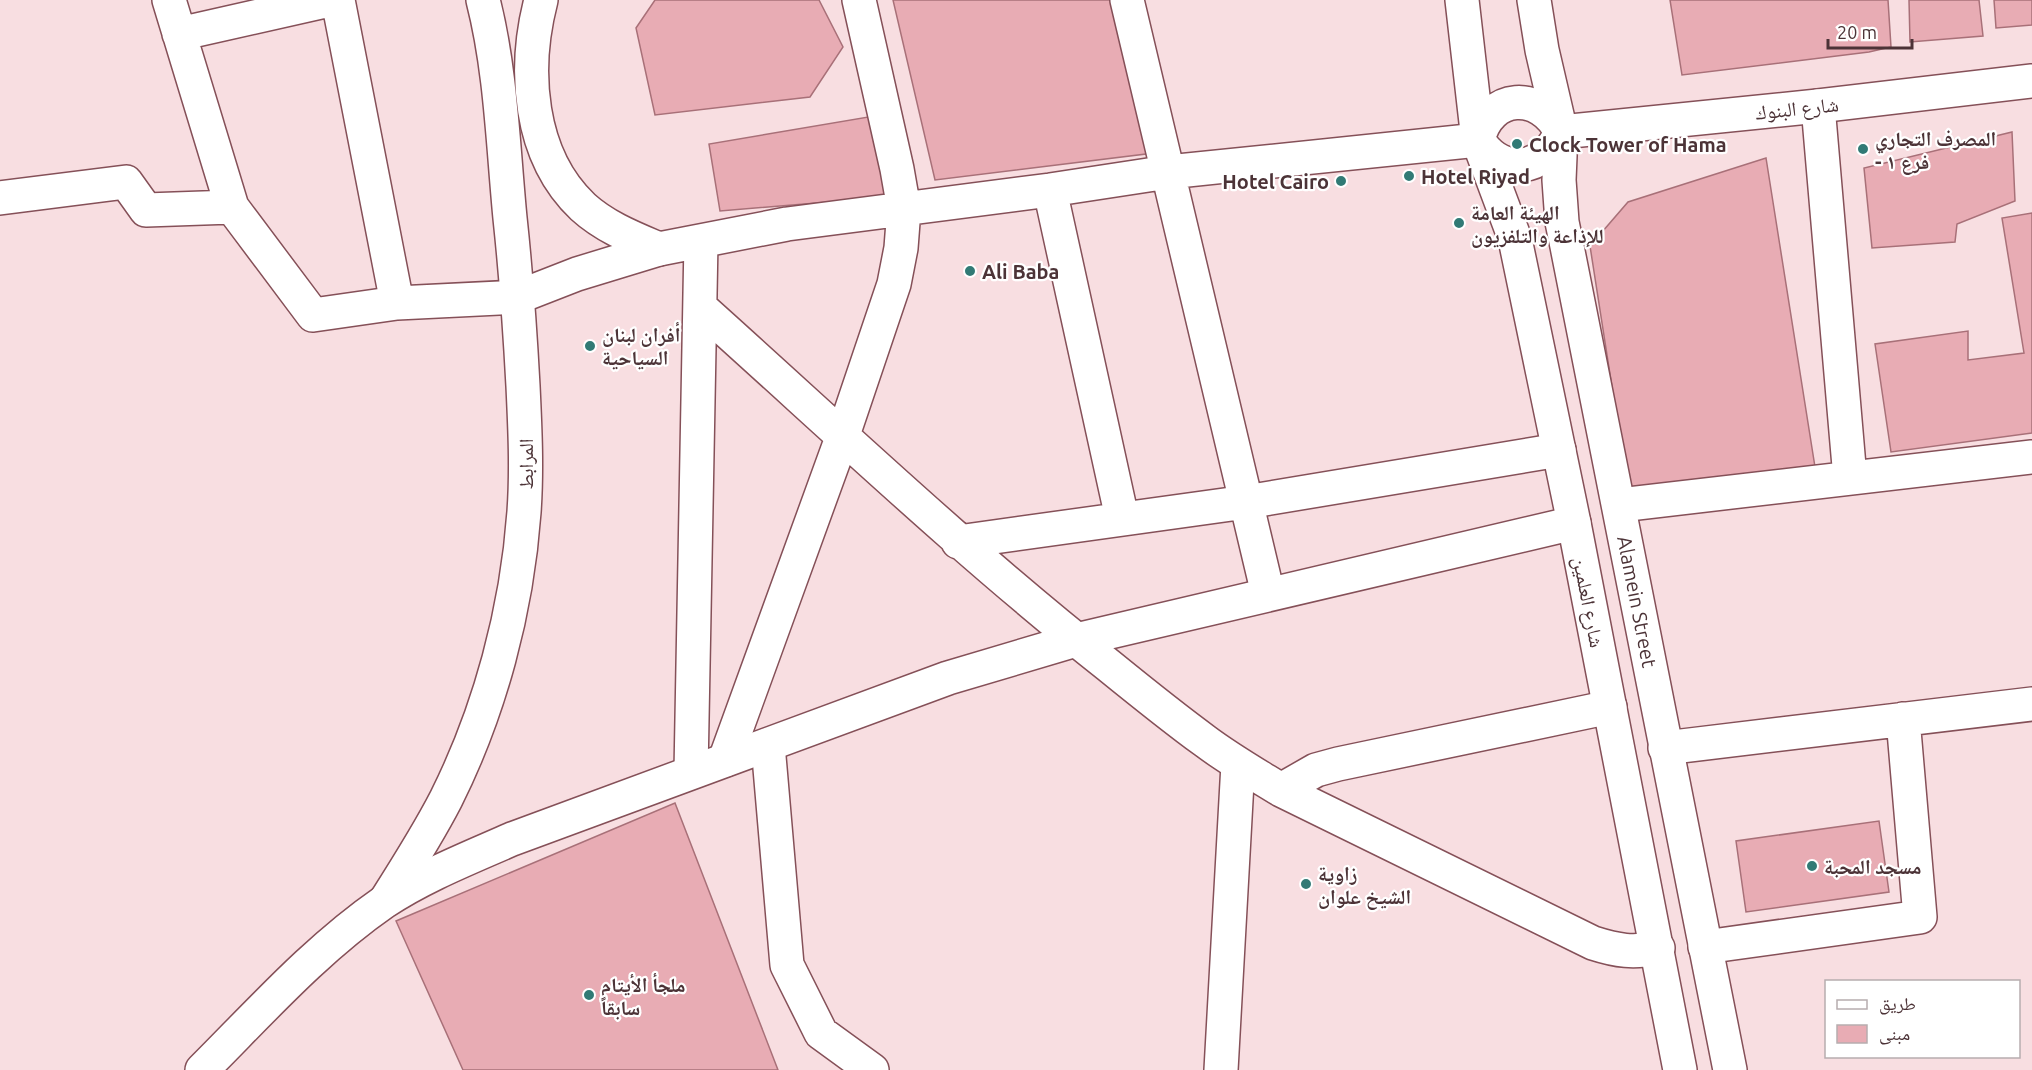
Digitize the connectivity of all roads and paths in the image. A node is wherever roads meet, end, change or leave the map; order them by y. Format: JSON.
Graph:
{"nodes":[{"id":1,"x":169,"y":0,"type":"edge"},
{"id":2,"x":330,"y":0,"type":"edge"},
{"id":3,"x":338,"y":0,"type":"edge"},
{"id":4,"x":483,"y":0,"type":"edge"},
{"id":5,"x":541,"y":0,"type":"edge"},
{"id":6,"x":859,"y":0,"type":"edge"},
{"id":7,"x":1127,"y":0,"type":"edge"},
{"id":8,"x":1462,"y":0,"type":"edge"},
{"id":9,"x":1534,"y":0,"type":"edge"},
{"id":10,"x":179,"y":34,"type":"junction"},
{"id":11,"x":2032,"y":81,"type":"edge"},
{"id":12,"x":1818,"y":106,"type":"junction"},
{"id":13,"x":1561,"y":132,"type":"junction"},
{"id":14,"x":1478,"y":140,"type":"junction"},
{"id":15,"x":1168,"y":172,"type":"junction"},
{"id":16,"x":1050,"y":190,"type":"junction"},
{"id":17,"x":0,"y":198,"type":"edge"},
{"id":18,"x":232,"y":207,"type":"junction"},
{"id":19,"x":904,"y":209,"type":"junction"},
{"id":20,"x":701,"y":241,"type":"junction"},
{"id":21,"x":659,"y":249,"type":"junction"},
{"id":22,"x":518,"y":297,"type":"junction"},
{"id":23,"x":397,"y":303,"type":"junction"},
{"id":24,"x":700,"y":307,"type":"junction"},
{"id":25,"x":843,"y":435,"type":"junction"},
{"id":26,"x":1559,"y":450,"type":"junction"},
{"id":27,"x":2032,"y":457,"type":"edge"},
{"id":28,"x":1850,"y":478,"type":"junction"},
{"id":29,"x":1246,"y":502,"type":"junction"},
{"id":30,"x":1620,"y":505,"type":"junction"},
{"id":31,"x":1122,"y":518,"type":"junction"},
{"id":32,"x":1574,"y":523,"type":"junction"},
{"id":33,"x":958,"y":542,"type":"junction"},
{"id":34,"x":1268,"y":594,"type":"junction"},
{"id":35,"x":1076,"y":640,"type":"junction"},
{"id":36,"x":2032,"y":704,"type":"edge"},
{"id":37,"x":1610,"y":707,"type":"junction"},
{"id":38,"x":1903,"y":719,"type":"junction"},
{"id":39,"x":768,"y":745,"type":"junction"},
{"id":40,"x":1665,"y":748,"type":"junction"},
{"id":41,"x":725,"y":760,"type":"junction"},
{"id":42,"x":1238,"y":764,"type":"junction"},
{"id":43,"x":691,"y":772,"type":"junction"},
{"id":44,"x":1281,"y":790,"type":"junction"},
{"id":45,"x":385,"y":902,"type":"junction"},
{"id":46,"x":1705,"y":947,"type":"junction"},
{"id":47,"x":1658,"y":948,"type":"junction"},
{"id":48,"x":202,"y":1070,"type":"edge"},
{"id":49,"x":872,"y":1070,"type":"edge"},
{"id":50,"x":1221,"y":1070,"type":"edge"},
{"id":51,"x":1680,"y":1070,"type":"edge"},
{"id":52,"x":1730,"y":1070,"type":"edge"}],
"edges":[{"from":1,"to":10,"type":"street"},
{"from":2,"to":10,"type":"street"},
{"from":3,"to":23,"type":"street"},
{"from":4,"to":22,"type":"street","name":"المرابط"},
{"from":5,"to":21,"type":"street"},
{"from":6,"to":19,"type":"street"},
{"from":7,"to":15,"type":"street"},
{"from":8,"to":14,"type":"street","name":"شارع العلمين"},
{"from":9,"to":13,"type":"street","name":"Alamein Street"},
{"from":10,"to":18,"type":"street"},
{"from":11,"to":12,"type":"street","name":"شارع البنوك"},
{"from":12,"to":13,"type":"street","name":"شارع البنوك"},
{"from":12,"to":28,"type":"street"},
{"from":13,"to":14,"type":"street"},
{"from":13,"to":14,"type":"street"},
{"from":13,"to":30,"type":"street","name":"Alamein Street"},
{"from":14,"to":15,"type":"street"},
{"from":14,"to":26,"type":"street","name":"شارع العلمين"},
{"from":15,"to":16,"type":"street"},
{"from":15,"to":29,"type":"street"},
{"from":16,"to":19,"type":"street"},
{"from":16,"to":31,"type":"street"},
{"from":17,"to":18,"type":"street"},
{"from":18,"to":23,"type":"street"},
{"from":19,"to":20,"type":"street"},
{"from":19,"to":25,"type":"street"},
{"from":20,"to":21,"type":"street"},
{"from":20,"to":24,"type":"street"},
{"from":21,"to":22,"type":"street"},
{"from":22,"to":23,"type":"street"},
{"from":22,"to":45,"type":"street","name":"المرابط"},
{"from":24,"to":25,"type":"street"},
{"from":24,"to":43,"type":"street"},
{"from":25,"to":33,"type":"street"},
{"from":25,"to":41,"type":"street"},
{"from":26,"to":29,"type":"street"},
{"from":26,"to":32,"type":"street","name":"شارع العلمين"},
{"from":27,"to":28,"type":"street"},
{"from":28,"to":30,"type":"street"},
{"from":29,"to":31,"type":"street"},
{"from":29,"to":34,"type":"street"},
{"from":30,"to":40,"type":"street","name":"Alamein Street"},
{"from":31,"to":33,"type":"street"},
{"from":32,"to":34,"type":"street"},
{"from":32,"to":37,"type":"street","name":"شارع العلمين"},
{"from":33,"to":35,"type":"street"},
{"from":34,"to":35,"type":"street"},
{"from":35,"to":39,"type":"street"},
{"from":35,"to":42,"type":"street"},
{"from":36,"to":38,"type":"street"},
{"from":37,"to":44,"type":"street"},
{"from":37,"to":47,"type":"street","name":"شارع العلمين"},
{"from":38,"to":40,"type":"street"},
{"from":38,"to":46,"type":"street"},
{"from":39,"to":41,"type":"street"},
{"from":39,"to":49,"type":"street"},
{"from":40,"to":46,"type":"street","name":"Alamein Street"},
{"from":41,"to":43,"type":"street"},
{"from":42,"to":44,"type":"street"},
{"from":42,"to":50,"type":"street"},
{"from":43,"to":45,"type":"street"},
{"from":44,"to":47,"type":"street"},
{"from":45,"to":48,"type":"street"},
{"from":46,"to":52,"type":"street","name":"Alamein Street"},
{"from":47,"to":51,"type":"street","name":"شارع العلمين"}]}
